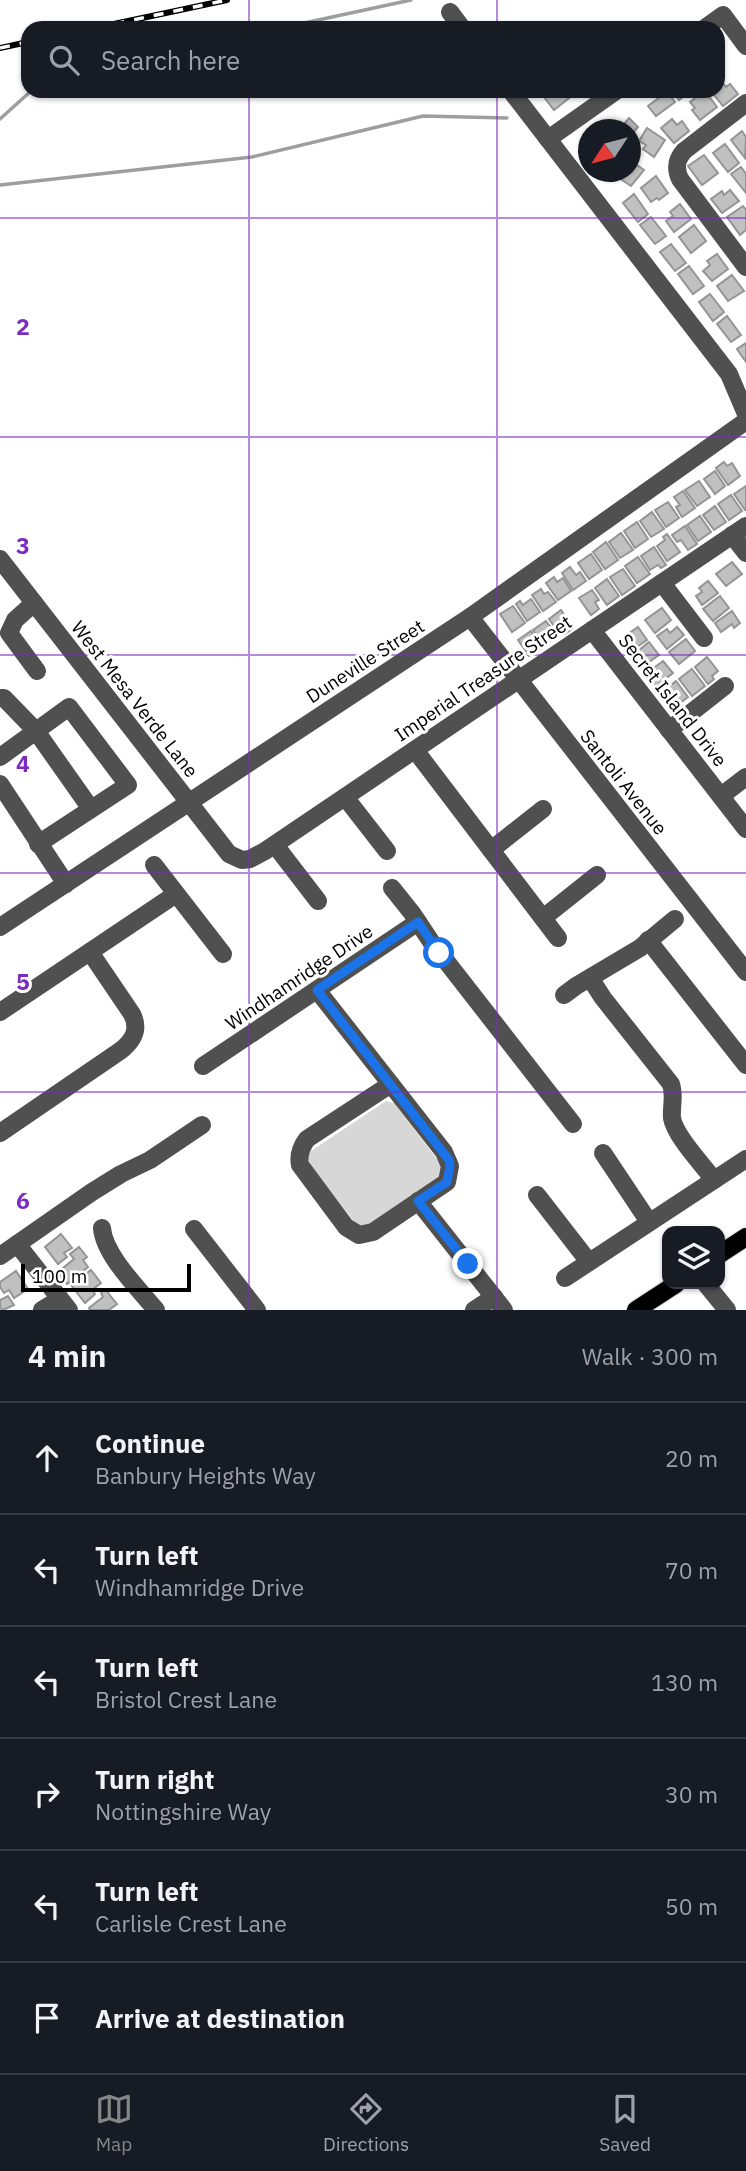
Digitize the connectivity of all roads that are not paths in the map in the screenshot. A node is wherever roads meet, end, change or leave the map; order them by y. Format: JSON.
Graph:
{"nodes":[{"id":1,"x":450,"y":12,"type":"dead end"},
{"id":2,"x":457,"y":21,"type":"edge"},
{"id":3,"x":715,"y":21,"type":"edge"},
{"id":4,"x":746,"y":46,"type":"edge"},
{"id":5,"x":517,"y":98,"type":"edge"},
{"id":6,"x":606,"y":98,"type":"edge"},
{"id":7,"x":746,"y":103,"type":"edge"},
{"id":8,"x":548,"y":139,"type":"junction"},
{"id":9,"x":746,"y":267,"type":"edge"},
{"id":10,"x":746,"y":414,"type":"edge"},
{"id":11,"x":746,"y":421,"type":"edge"},
{"id":12,"x":739,"y":531,"type":"edge"},
{"id":13,"x":746,"y":552,"type":"edge"},
{"id":14,"x":0,"y":559,"type":"edge"},
{"id":15,"x":662,"y":583,"type":"junction"},
{"id":16,"x":34,"y":603,"type":"junction"},
{"id":17,"x":470,"y":617,"type":"junction"},
{"id":18,"x":592,"y":630,"type":"junction"},
{"id":19,"x":704,"y":638,"type":"dead end"},
{"id":20,"x":37,"y":671,"type":"dead end"},
{"id":21,"x":519,"y":680,"type":"junction"},
{"id":22,"x":724,"y":686,"type":"dead end"},
{"id":23,"x":0,"y":698,"type":"edge"},
{"id":24,"x":669,"y":730,"type":"junction"},
{"id":25,"x":36,"y":731,"type":"junction"},
{"id":26,"x":415,"y":750,"type":"junction"},
{"id":27,"x":0,"y":757,"type":"edge"},
{"id":28,"x":746,"y":777,"type":"edge"},
{"id":29,"x":0,"y":784,"type":"edge"},
{"id":30,"x":721,"y":796,"type":"junction"},
{"id":31,"x":345,"y":797,"type":"junction"},
{"id":32,"x":188,"y":802,"type":"junction"},
{"id":33,"x":91,"y":809,"type":"junction"},
{"id":34,"x":544,"y":809,"type":"dead end"},
{"id":35,"x":746,"y":829,"type":"edge"},
{"id":36,"x":38,"y":844,"type":"junction"},
{"id":37,"x":275,"y":845,"type":"junction"},
{"id":38,"x":491,"y":850,"type":"junction"},
{"id":39,"x":387,"y":851,"type":"dead end"},
{"id":40,"x":242,"y":860,"type":"joint"},
{"id":41,"x":154,"y":865,"type":"dead end"},
{"id":42,"x":597,"y":875,"type":"dead end"},
{"id":43,"x":66,"y":884,"type":"junction"},
{"id":44,"x":392,"y":888,"type":"dead end"},
{"id":45,"x":176,"y":894,"type":"junction"},
{"id":46,"x":318,"y":901,"type":"dead end"},
{"id":47,"x":543,"y":918,"type":"junction"},
{"id":48,"x":675,"y":919,"type":"dead end"},
{"id":49,"x":418,"y":922,"type":"junction"},
{"id":50,"x":0,"y":928,"type":"edge"},
{"id":51,"x":558,"y":938,"type":"dead end"},
{"id":52,"x":648,"y":940,"type":"junction"},
{"id":53,"x":90,"y":952,"type":"junction"},
{"id":54,"x":223,"y":954,"type":"dead end"},
{"id":55,"x":746,"y":972,"type":"edge"},
{"id":56,"x":590,"y":978,"type":"junction"},
{"id":57,"x":317,"y":990,"type":"junction"},
{"id":58,"x":564,"y":995,"type":"dead end"},
{"id":59,"x":0,"y":1012,"type":"edge"},
{"id":60,"x":746,"y":1065,"type":"edge"},
{"id":61,"x":203,"y":1066,"type":"dead end"},
{"id":62,"x":391,"y":1084,"type":"junction"},
{"id":63,"x":573,"y":1124,"type":"dead end"},
{"id":64,"x":202,"y":1125,"type":"dead end"},
{"id":65,"x":0,"y":1133,"type":"edge"},
{"id":66,"x":603,"y":1153,"type":"dead end"},
{"id":67,"x":746,"y":1158,"type":"edge"},
{"id":68,"x":714,"y":1180,"type":"junction"},
{"id":69,"x":537,"y":1195,"type":"dead end"},
{"id":70,"x":418,"y":1201,"type":"junction"},
{"id":71,"x":649,"y":1222,"type":"junction"},
{"id":72,"x":102,"y":1228,"type":"dead end"},
{"id":73,"x":194,"y":1229,"type":"dead end"},
{"id":74,"x":746,"y":1237,"type":"edge"},
{"id":75,"x":17,"y":1244,"type":"junction"},
{"id":76,"x":725,"y":1251,"type":"edge"},
{"id":77,"x":0,"y":1256,"type":"edge"},
{"id":78,"x":589,"y":1262,"type":"junction"},
{"id":79,"x":565,"y":1278,"type":"dead end"},
{"id":80,"x":668,"y":1289,"type":"edge"},
{"id":81,"x":710,"y":1289,"type":"edge"},
{"id":82,"x":64,"y":1304,"type":"edge"},
{"id":83,"x":499,"y":1304,"type":"edge"},
{"id":84,"x":146,"y":1307,"type":"edge"},
{"id":85,"x":43,"y":1310,"type":"edge"},
{"id":86,"x":257,"y":1310,"type":"edge"},
{"id":87,"x":474,"y":1310,"type":"edge"},
{"id":88,"x":636,"y":1310,"type":"edge"},
{"id":89,"x":727,"y":1310,"type":"edge"}],
"edges":[{"from":1,"to":2,"type":"street"},
{"from":3,"to":4,"type":"street"},
{"from":5,"to":8,"type":"street"},
{"from":6,"to":8,"type":"street"},
{"from":7,"to":9,"type":"street"},
{"from":8,"to":10,"type":"street"},
{"from":11,"to":17,"type":"street","name":"Duneville Street"},
{"from":12,"to":13,"type":"street"},
{"from":12,"to":15,"type":"street","name":"Imperial Treasure Street"},
{"from":14,"to":16,"type":"street","name":"West Mesa Verde Lane"},
{"from":15,"to":18,"type":"street","name":"Imperial Treasure Street"},
{"from":15,"to":19,"type":"street"},
{"from":16,"to":20,"type":"street"},
{"from":16,"to":32,"type":"street","name":"West Mesa Verde Lane"},
{"from":17,"to":21,"type":"street","name":"Santoli Avenue"},
{"from":17,"to":32,"type":"street","name":"Duneville Street"},
{"from":18,"to":21,"type":"street","name":"Imperial Treasure Street"},
{"from":18,"to":24,"type":"street","name":"Secret Island Drive"},
{"from":21,"to":26,"type":"street","name":"Imperial Treasure Street"},
{"from":21,"to":55,"type":"street","name":"Santoli Avenue"},
{"from":22,"to":24,"type":"street"},
{"from":23,"to":25,"type":"street"},
{"from":24,"to":30,"type":"street","name":"Secret Island Drive"},
{"from":25,"to":27,"type":"street"},
{"from":25,"to":33,"type":"street"},
{"from":25,"to":33,"type":"street"},
{"from":26,"to":31,"type":"street","name":"Imperial Treasure Street"},
{"from":26,"to":38,"type":"street"},
{"from":28,"to":30,"type":"street"},
{"from":29,"to":36,"type":"street"},
{"from":30,"to":35,"type":"street","name":"Secret Island Drive"},
{"from":31,"to":37,"type":"street","name":"Imperial Treasure Street"},
{"from":31,"to":39,"type":"street"},
{"from":32,"to":40,"type":"street","name":"West Mesa Verde Lane"},
{"from":32,"to":43,"type":"street","name":"Duneville Street"},
{"from":33,"to":36,"type":"street"},
{"from":34,"to":38,"type":"street"},
{"from":36,"to":43,"type":"street"},
{"from":37,"to":40,"type":"street","name":"Imperial Treasure Street"},
{"from":37,"to":46,"type":"street"},
{"from":38,"to":47,"type":"street"},
{"from":41,"to":45,"type":"street"},
{"from":42,"to":47,"type":"street"},
{"from":43,"to":50,"type":"street","name":"Duneville Street"},
{"from":44,"to":49,"type":"street"},
{"from":45,"to":53,"type":"street"},
{"from":45,"to":54,"type":"street"},
{"from":47,"to":51,"type":"street"},
{"from":48,"to":52,"type":"street"},
{"from":49,"to":57,"type":"street","name":"Windhamridge Drive"},
{"from":49,"to":63,"type":"street"},
{"from":52,"to":56,"type":"street"},
{"from":52,"to":60,"type":"street"},
{"from":53,"to":59,"type":"street"},
{"from":53,"to":65,"type":"street"},
{"from":56,"to":58,"type":"street"},
{"from":56,"to":68,"type":"street"},
{"from":57,"to":61,"type":"street","name":"Windhamridge Drive"},
{"from":57,"to":62,"type":"street"},
{"from":62,"to":70,"type":"street"},
{"from":62,"to":70,"type":"street"},
{"from":64,"to":75,"type":"street"},
{"from":66,"to":71,"type":"street"},
{"from":67,"to":68,"type":"street"},
{"from":68,"to":71,"type":"street"},
{"from":69,"to":78,"type":"street"},
{"from":70,"to":83,"type":"street"},
{"from":71,"to":78,"type":"street"},
{"from":72,"to":84,"type":"street"},
{"from":73,"to":86,"type":"street"},
{"from":74,"to":76,"type":"main road"},
{"from":75,"to":77,"type":"street"},
{"from":75,"to":82,"type":"street"},
{"from":78,"to":79,"type":"street"},
{"from":80,"to":88,"type":"main road"},
{"from":81,"to":89,"type":"street"},
{"from":82,"to":85,"type":"street"},
{"from":83,"to":87,"type":"street"}]}
